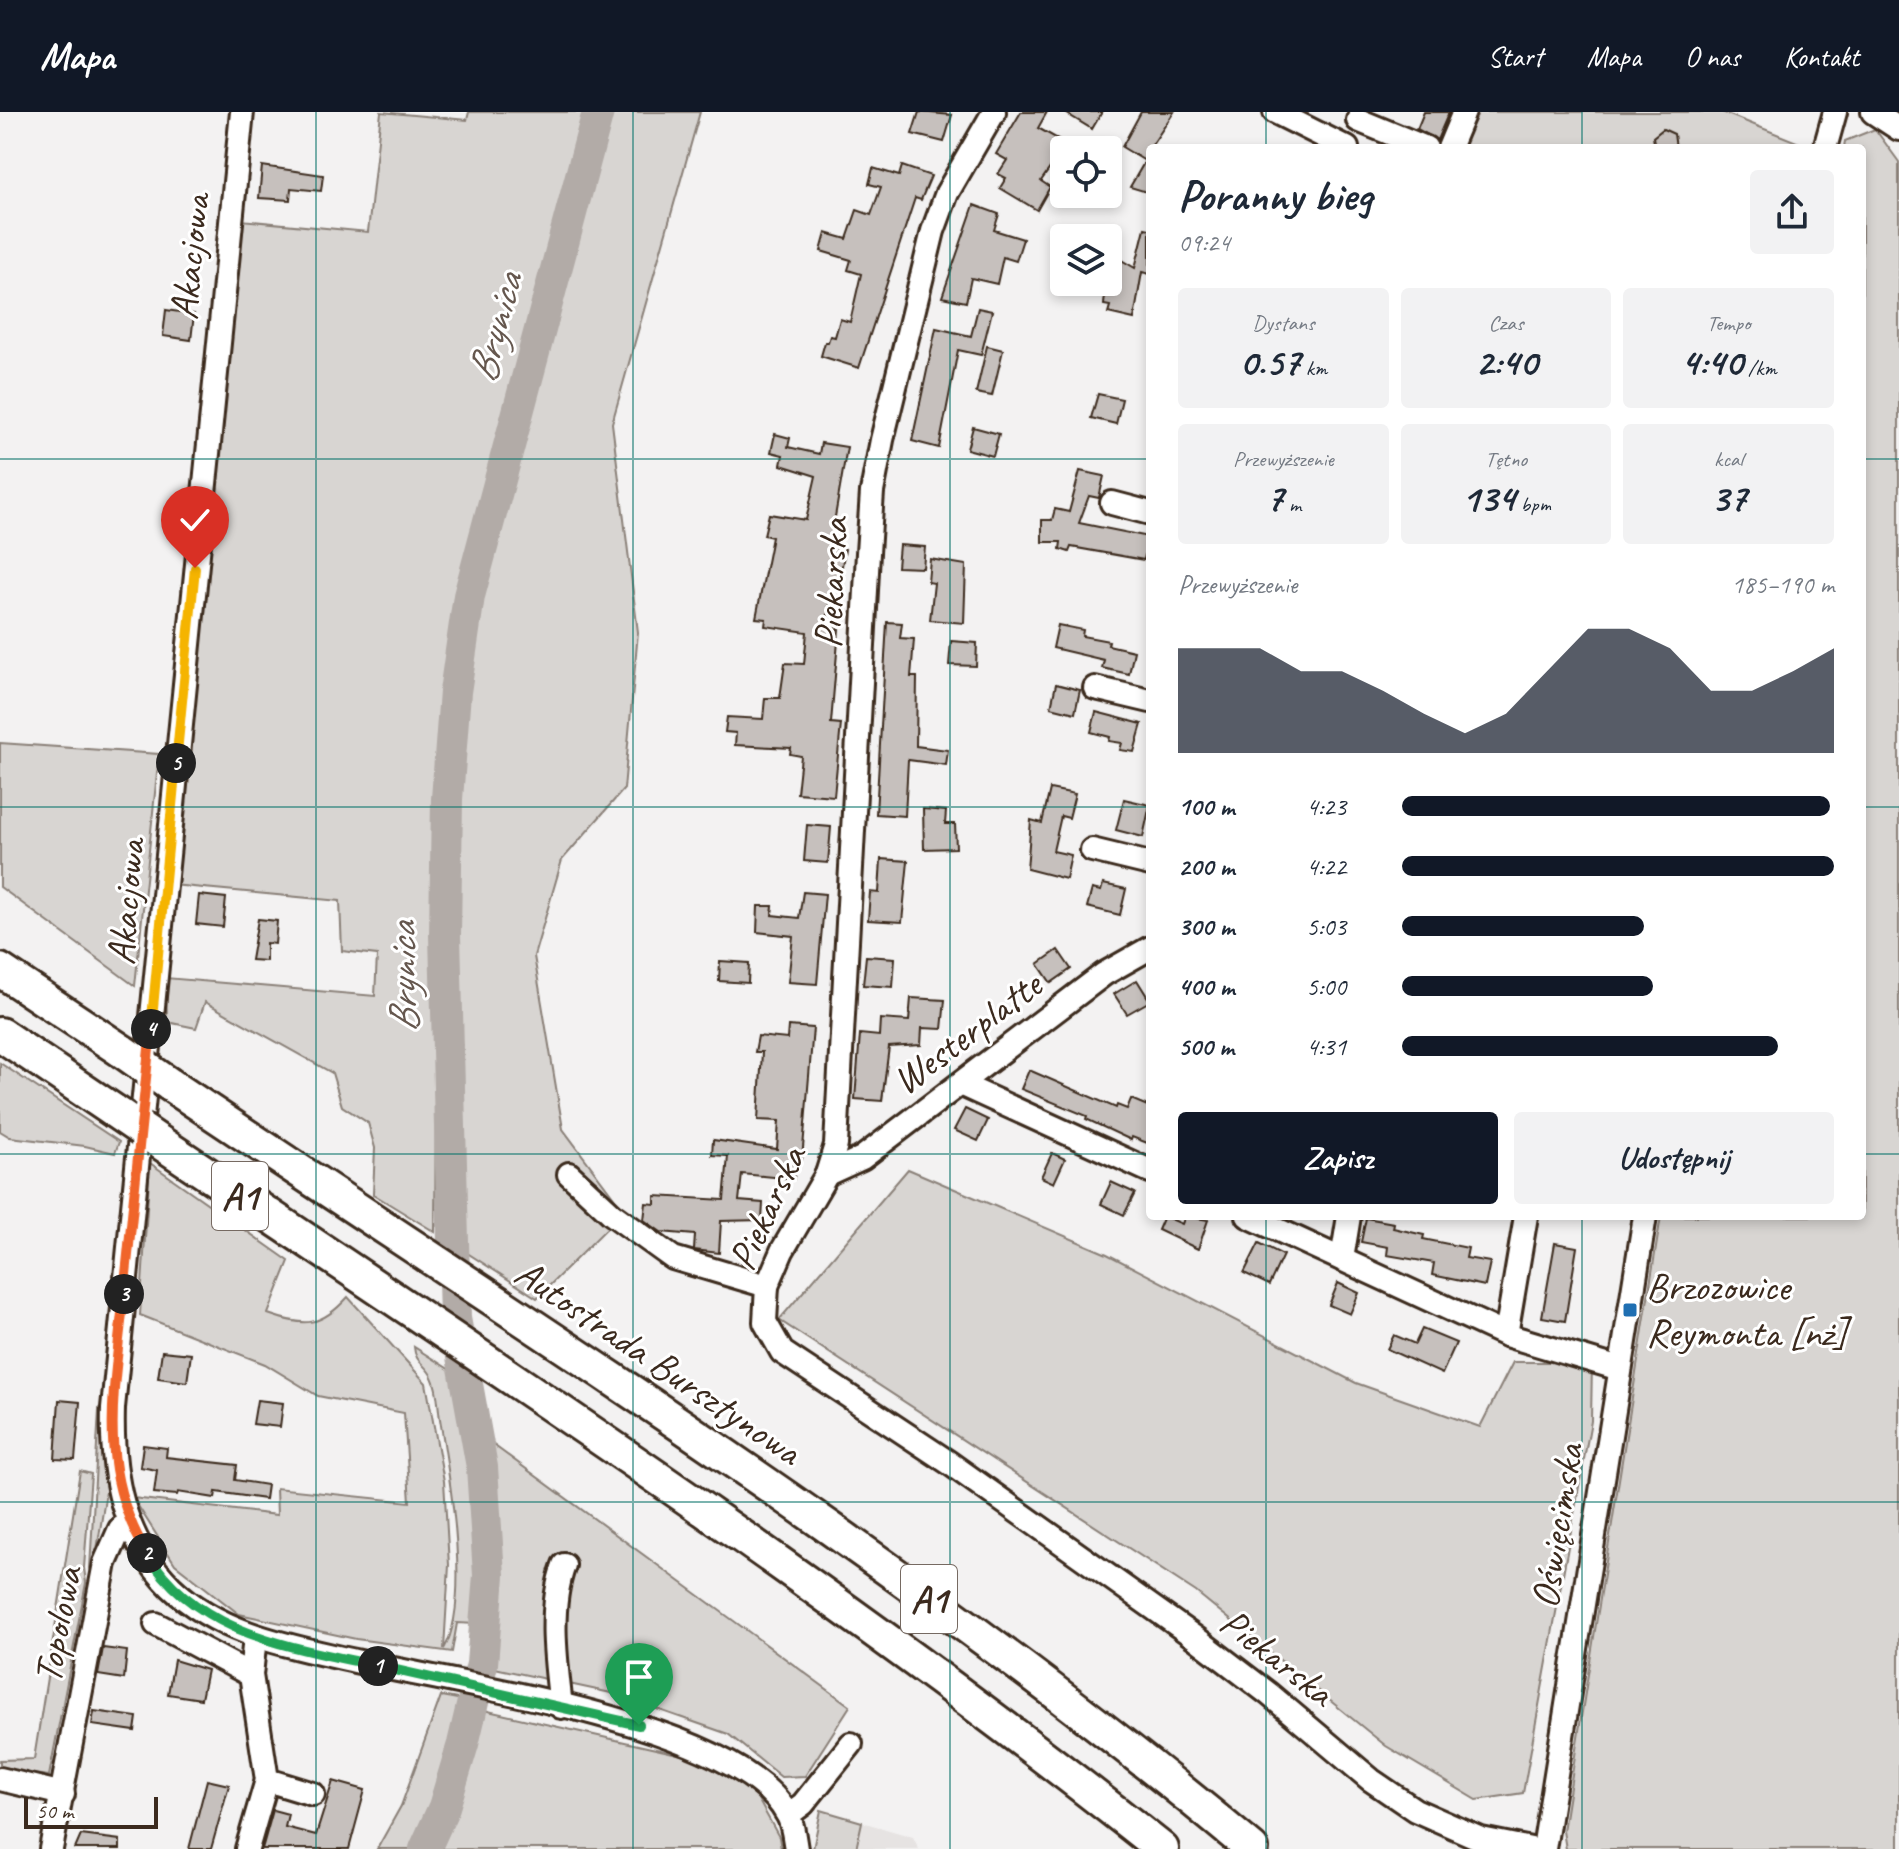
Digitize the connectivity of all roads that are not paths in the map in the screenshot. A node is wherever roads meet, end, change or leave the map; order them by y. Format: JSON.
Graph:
{"nodes":[{"id":1,"x":242,"y":112,"type":"edge"},
{"id":2,"x":994,"y":112,"type":"edge"},
{"id":3,"x":1275,"y":112,"type":"edge"},
{"id":4,"x":1464,"y":112,"type":"edge"},
{"id":5,"x":1835,"y":112,"type":"edge"},
{"id":6,"x":1873,"y":112,"type":"edge"},
{"id":7,"x":1360,"y":116,"type":"edge"},
{"id":8,"x":1899,"y":129,"type":"edge"},
{"id":9,"x":1339,"y":144,"type":"edge"},
{"id":10,"x":1349,"y":144,"type":"edge"},
{"id":11,"x":1418,"y":144,"type":"edge"},
{"id":12,"x":1451,"y":144,"type":"edge"},
{"id":13,"x":1826,"y":144,"type":"edge"},
{"id":14,"x":1112,"y":503,"type":"dead end"},
{"id":15,"x":1146,"y":512,"type":"edge"},
{"id":16,"x":1095,"y":688,"type":"dead end"},
{"id":17,"x":1146,"y":700,"type":"edge"},
{"id":18,"x":1092,"y":850,"type":"dead end"},
{"id":19,"x":1146,"y":863,"type":"edge"},
{"id":20,"x":1146,"y":950,"type":"edge"},
{"id":21,"x":0,"y":970,"type":"edge"},
{"id":22,"x":0,"y":1034,"type":"edge"},
{"id":23,"x":960,"y":1084,"type":"junction"},
{"id":24,"x":1146,"y":1169,"type":"edge"},
{"id":25,"x":569,"y":1174,"type":"dead end"},
{"id":26,"x":827,"y":1174,"type":"junction"},
{"id":27,"x":1257,"y":1220,"type":"edge"},
{"id":28,"x":1348,"y":1220,"type":"edge"},
{"id":29,"x":1525,"y":1220,"type":"edge"},
{"id":30,"x":1644,"y":1220,"type":"edge"},
{"id":31,"x":1342,"y":1259,"type":"junction"},
{"id":32,"x":767,"y":1286,"type":"junction"},
{"id":33,"x":1506,"y":1335,"type":"junction"},
{"id":34,"x":1620,"y":1369,"type":"junction"},
{"id":35,"x":128,"y":1522,"type":"junction"},
{"id":36,"x":564,"y":1565,"type":"dead end"},
{"id":37,"x":156,"y":1624,"type":"dead end"},
{"id":38,"x":255,"y":1637,"type":"junction"},
{"id":39,"x":251,"y":1675,"type":"junction"},
{"id":40,"x":561,"y":1707,"type":"junction"},
{"id":41,"x":851,"y":1744,"type":"dead end"},
{"id":42,"x":0,"y":1779,"type":"edge"},
{"id":43,"x":267,"y":1780,"type":"junction"},
{"id":44,"x":63,"y":1794,"type":"junction"},
{"id":45,"x":313,"y":1794,"type":"dead end"},
{"id":46,"x":788,"y":1815,"type":"junction"},
{"id":47,"x":51,"y":1849,"type":"edge"},
{"id":48,"x":247,"y":1849,"type":"edge"},
{"id":49,"x":796,"y":1849,"type":"edge"},
{"id":50,"x":1162,"y":1849,"type":"edge"},
{"id":51,"x":1252,"y":1849,"type":"edge"},
{"id":52,"x":1531,"y":1849,"type":"edge"},
{"id":53,"x":1544,"y":1849,"type":"edge"}],
"edges":[{"from":1,"to":35,"type":"street","name":"Akacjowa"},
{"from":2,"to":26,"type":"street","name":"Piekarska"},
{"from":3,"to":9,"type":"street"},
{"from":4,"to":12,"type":"street"},
{"from":5,"to":13,"type":"street"},
{"from":6,"to":8,"type":"street"},
{"from":7,"to":10,"type":"street"},
{"from":7,"to":11,"type":"street"},
{"from":14,"to":15,"type":"street"},
{"from":16,"to":17,"type":"street"},
{"from":18,"to":19,"type":"street"},
{"from":20,"to":23,"type":"street","name":"Westerplatte"},
{"from":21,"to":51,"type":"highway","name":"Autostrada Bursztynowa","number":"A1","bridge":true},
{"from":22,"to":50,"type":"highway","number":"A1","bridge":true},
{"from":23,"to":24,"type":"street"},
{"from":23,"to":26,"type":"street","name":"Westerplatte"},
{"from":25,"to":32,"type":"street"},
{"from":26,"to":32,"type":"street","name":"Piekarska"},
{"from":27,"to":31,"type":"street"},
{"from":28,"to":31,"type":"street"},
{"from":29,"to":33,"type":"street"},
{"from":30,"to":34,"type":"street","name":"Oświęcimska"},
{"from":31,"to":33,"type":"street"},
{"from":32,"to":52,"type":"street","name":"Piekarska"},
{"from":33,"to":34,"type":"street"},
{"from":34,"to":53,"type":"street","name":"Oświęcimska"},
{"from":35,"to":38,"type":"street","name":"Akacjowa"},
{"from":35,"to":44,"type":"street","name":"Topolowa"},
{"from":36,"to":40,"type":"street"},
{"from":37,"to":39,"type":"street"},
{"from":38,"to":39,"type":"street"},
{"from":38,"to":40,"type":"street","name":"Akacjowa"},
{"from":39,"to":43,"type":"street"},
{"from":40,"to":46,"type":"street","name":"Akacjowa"},
{"from":41,"to":46,"type":"street"},
{"from":42,"to":44,"type":"street"},
{"from":43,"to":45,"type":"street"},
{"from":43,"to":48,"type":"street"},
{"from":44,"to":47,"type":"street","name":"Topolowa"},
{"from":46,"to":49,"type":"street"}]}
